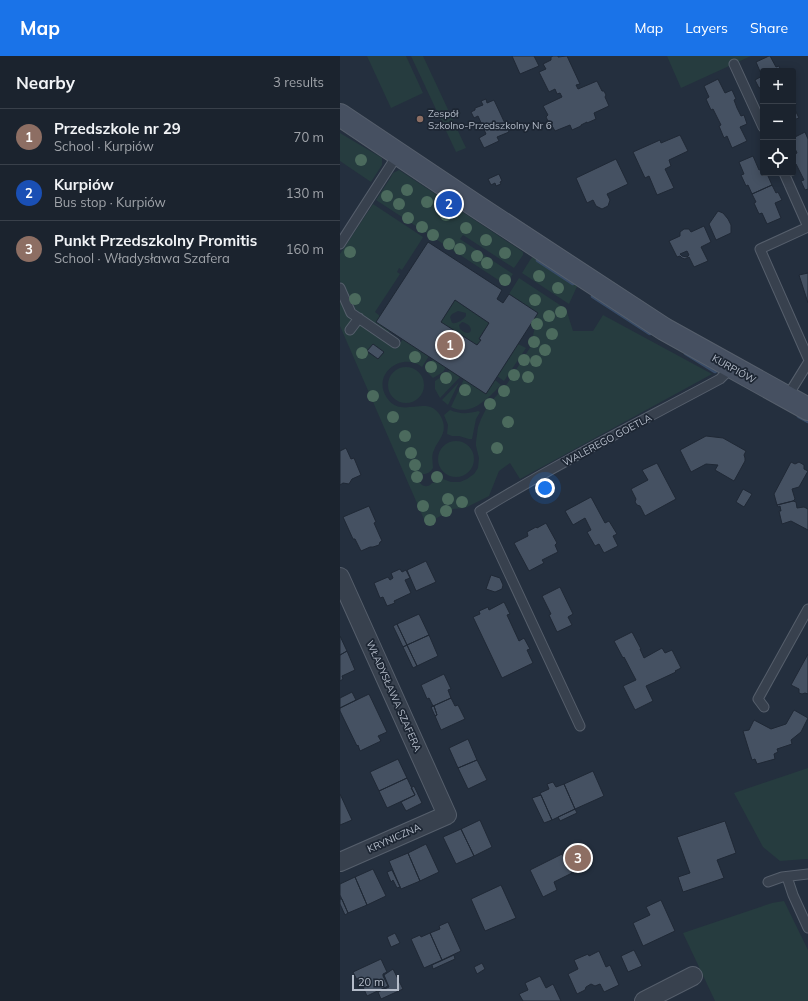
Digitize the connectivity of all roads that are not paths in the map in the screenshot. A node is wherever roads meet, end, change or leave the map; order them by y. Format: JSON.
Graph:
{"nodes":[{"id":1,"x":734,"y":64,"type":"dead end"},
{"id":2,"x":340,"y":115,"type":"edge"},
{"id":3,"x":760,"y":120,"type":"edge"},
{"id":4,"x":398,"y":154,"type":"junction"},
{"id":5,"x":785,"y":176,"type":"edge"},
{"id":6,"x":808,"y":227,"type":"edge"},
{"id":7,"x":340,"y":244,"type":"edge"},
{"id":8,"x":340,"y":288,"type":"edge"},
{"id":9,"x":359,"y":318,"type":"junction"},
{"id":10,"x":350,"y":330,"type":"dead end"},
{"id":11,"x":395,"y":343,"type":"dead end"},
{"id":12,"x":808,"y":358,"type":"edge"},
{"id":13,"x":808,"y":363,"type":"edge"},
{"id":14,"x":732,"y":367,"type":"junction"},
{"id":15,"x":787,"y":398,"type":"junction"},
{"id":16,"x":808,"y":409,"type":"edge"},
{"id":17,"x":340,"y":577,"type":"edge"},
{"id":18,"x":344,"y":596,"type":"edge"},
{"id":19,"x":808,"y":609,"type":"edge"},
{"id":20,"x":764,"y":707,"type":"dead end"},
{"id":21,"x":580,"y":726,"type":"dead end"},
{"id":22,"x":447,"y":815,"type":"joint"},
{"id":23,"x":340,"y":862,"type":"edge"},
{"id":24,"x":808,"y":874,"type":"edge"},
{"id":25,"x":787,"y":877,"type":"junction"},
{"id":26,"x":768,"y":882,"type":"dead end"},
{"id":27,"x":808,"y":928,"type":"edge"},
{"id":28,"x":693,"y":976,"type":"dead end"},
{"id":29,"x":644,"y":1001,"type":"edge"}],
"edges":[{"from":1,"to":3,"type":"lane"},
{"from":2,"to":4,"type":"street","name":"KURPIÓW"},
{"from":4,"to":7,"type":"lane"},
{"from":4,"to":14,"type":"street","name":"KURPIÓW"},
{"from":5,"to":6,"type":"lane"},
{"from":6,"to":12,"type":"lane"},
{"from":8,"to":9,"type":"lane"},
{"from":9,"to":10,"type":"lane"},
{"from":9,"to":11,"type":"lane"},
{"from":13,"to":15,"type":"lane"},
{"from":14,"to":15,"type":"street","name":"KURPIÓW"},
{"from":14,"to":21,"type":"lane","name":"WALEREGO GOETLA"},
{"from":15,"to":16,"type":"street","name":"KURPIÓW"},
{"from":17,"to":18,"type":"street","name":"WŁADYSŁAWA SZAFERA"},
{"from":18,"to":22,"type":"street","name":"WŁADYSŁAWA SZAFERA"},
{"from":19,"to":20,"type":"lane"},
{"from":22,"to":23,"type":"street","name":"KRYNICZNA"},
{"from":24,"to":25,"type":"lane"},
{"from":25,"to":26,"type":"lane"},
{"from":25,"to":27,"type":"lane"},
{"from":28,"to":29,"type":"street"}]}
